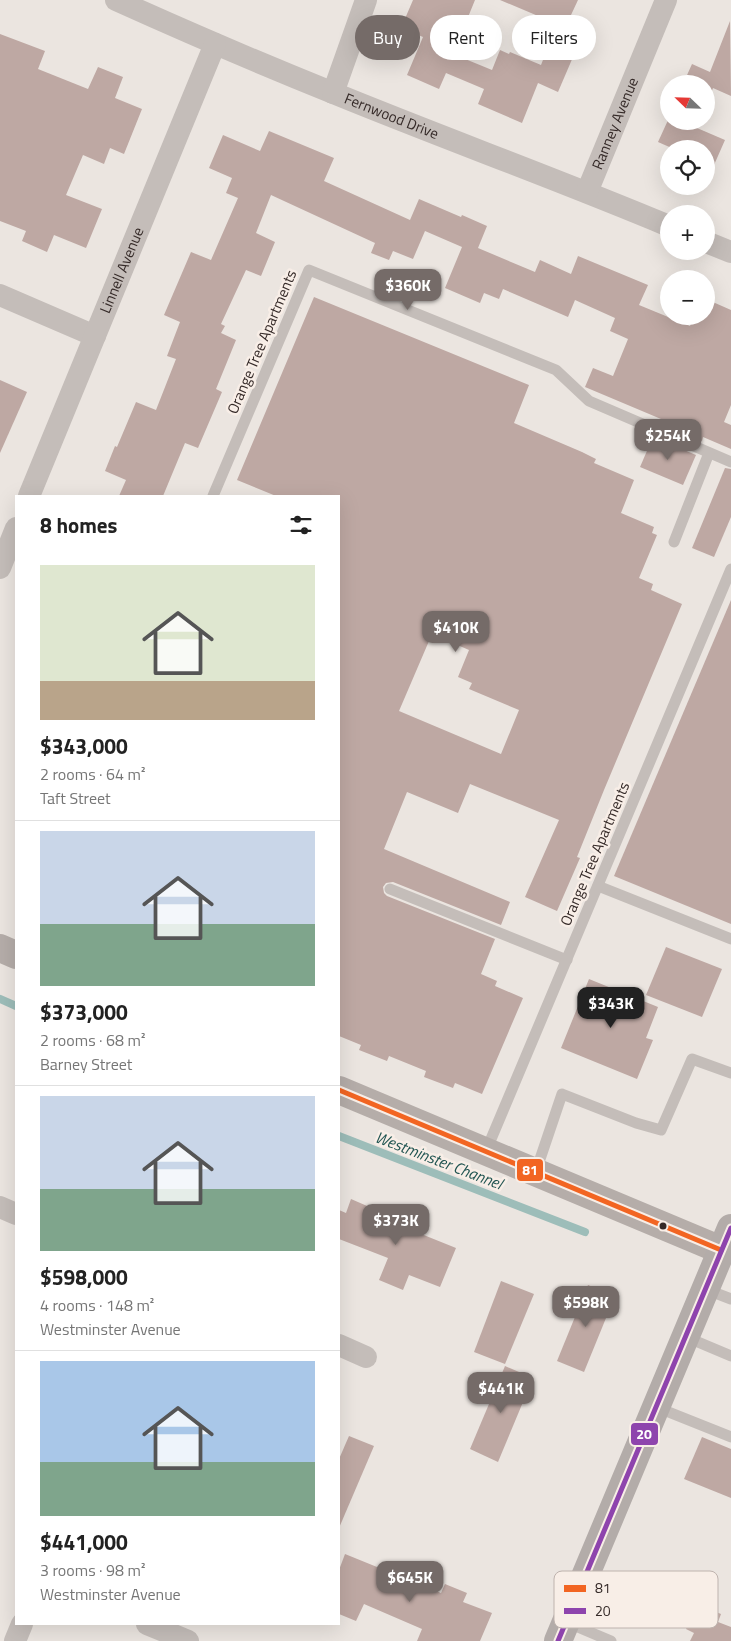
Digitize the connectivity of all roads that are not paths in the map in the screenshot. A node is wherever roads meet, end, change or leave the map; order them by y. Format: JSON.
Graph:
{"nodes":[{"id":1,"x":116,"y":0,"type":"edge"},
{"id":2,"x":366,"y":0,"type":"edge"},
{"id":3,"x":666,"y":0,"type":"edge"},
{"id":4,"x":215,"y":44,"type":"junction"},
{"id":5,"x":333,"y":93,"type":"junction"},
{"id":6,"x":587,"y":192,"type":"junction"},
{"id":7,"x":660,"y":222,"type":"edge"},
{"id":8,"x":715,"y":246,"type":"edge"},
{"id":9,"x":731,"y":252,"type":"edge"},
{"id":10,"x":0,"y":295,"type":"edge"},
{"id":11,"x":95,"y":336,"type":"junction"},
{"id":12,"x":709,"y":453,"type":"junction"},
{"id":13,"x":731,"y":462,"type":"edge"},
{"id":14,"x":29,"y":495,"type":"edge"},
{"id":15,"x":213,"y":495,"type":"edge"},
{"id":16,"x":15,"y":530,"type":"edge"},
{"id":17,"x":674,"y":542,"type":"dead end"},
{"id":18,"x":0,"y":568,"type":"edge"},
{"id":19,"x":731,"y":569,"type":"edge"},
{"id":20,"x":598,"y":886,"type":"junction"},
{"id":21,"x":390,"y":889,"type":"dead end"},
{"id":22,"x":731,"y":939,"type":"edge"},
{"id":23,"x":566,"y":960,"type":"junction"},
{"id":24,"x":731,"y":1073,"type":"edge"},
{"id":25,"x":340,"y":1090,"type":"edge"},
{"id":26,"x":486,"y":1151,"type":"junction"},
{"id":27,"x":536,"y":1171,"type":"junction"},
{"id":28,"x":0,"y":1207,"type":"edge"},
{"id":29,"x":15,"y":1214,"type":"edge"},
{"id":30,"x":726,"y":1239,"type":"edge"},
{"id":31,"x":705,"y":1289,"type":"junction"},
{"id":32,"x":731,"y":1300,"type":"edge"},
{"id":33,"x":686,"y":1336,"type":"junction"},
{"id":34,"x":340,"y":1345,"type":"edge"},
{"id":35,"x":731,"y":1356,"type":"edge"},
{"id":36,"x":366,"y":1357,"type":"dead end"},
{"id":37,"x":656,"y":1407,"type":"junction"},
{"id":38,"x":731,"y":1437,"type":"edge"},
{"id":39,"x":587,"y":1571,"type":"edge"},
{"id":40,"x":22,"y":1625,"type":"edge"},
{"id":41,"x":149,"y":1625,"type":"edge"},
{"id":42,"x":562,"y":1631,"type":"edge"},
{"id":43,"x":15,"y":1641,"type":"edge"},
{"id":44,"x":188,"y":1641,"type":"edge"},
{"id":45,"x":611,"y":1641,"type":"edge"}],
"edges":[{"from":1,"to":4,"type":"street","name":"Fernwood Drive"},
{"from":2,"to":5,"type":"street"},
{"from":3,"to":6,"type":"street","name":"Ranney Avenue"},
{"from":4,"to":5,"type":"street","name":"Fernwood Drive"},
{"from":4,"to":11,"type":"street","name":"Linnell Avenue"},
{"from":5,"to":6,"type":"street","name":"Fernwood Drive"},
{"from":6,"to":7,"type":"street","name":"Fernwood Drive"},
{"from":8,"to":9,"type":"street"},
{"from":10,"to":11,"type":"street"},
{"from":11,"to":14,"type":"street","name":"Linnell Avenue"},
{"from":12,"to":13,"type":"lane","name":"Orange Tree Apartments"},
{"from":12,"to":15,"type":"lane","name":"Orange Tree Apartments"},
{"from":12,"to":17,"type":"lane"},
{"from":16,"to":18,"type":"street"},
{"from":19,"to":20,"type":"lane","name":"Orange Tree Apartments"},
{"from":20,"to":22,"type":"lane"},
{"from":20,"to":23,"type":"lane","name":"Orange Tree Apartments"},
{"from":21,"to":23,"type":"lane"},
{"from":23,"to":26,"type":"lane","name":"Orange Tree Apartments"},
{"from":24,"to":27,"type":"lane"},
{"from":25,"to":26,"type":"street"},
{"from":26,"to":27,"type":"street"},
{"from":27,"to":30,"type":"street"},
{"from":28,"to":29,"type":"street"},
{"from":30,"to":31,"type":"main road"},
{"from":31,"to":32,"type":"lane"},
{"from":31,"to":33,"type":"main road"},
{"from":33,"to":35,"type":"lane"},
{"from":33,"to":37,"type":"main road"},
{"from":34,"to":36,"type":"street"},
{"from":37,"to":38,"type":"lane"},
{"from":37,"to":39,"type":"main road"},
{"from":40,"to":43,"type":"street"},
{"from":41,"to":44,"type":"street"},
{"from":42,"to":45,"type":"lane"}]}
